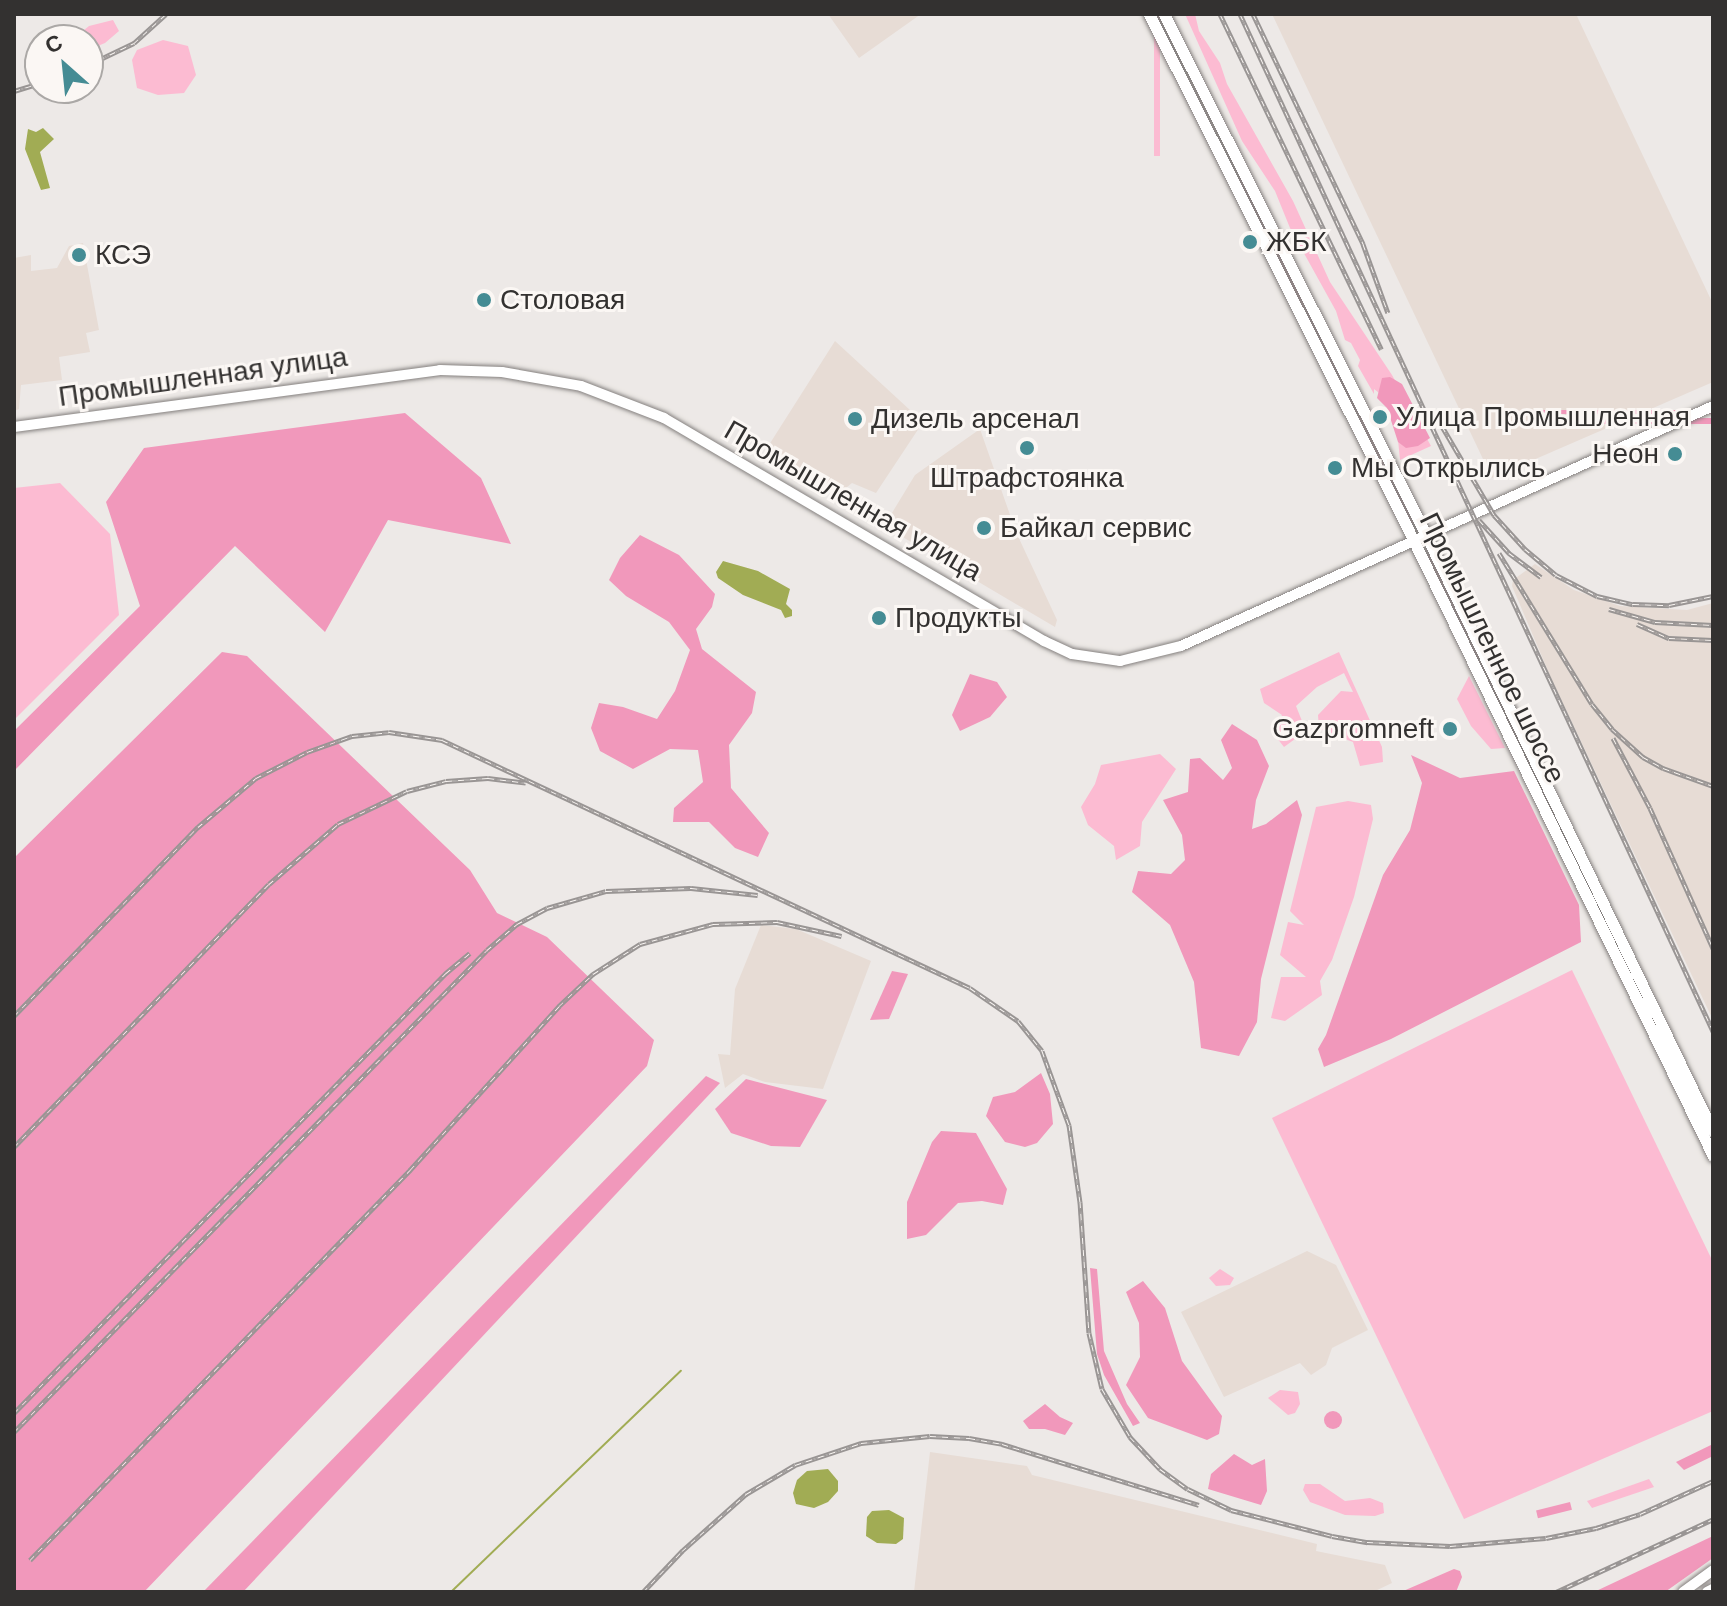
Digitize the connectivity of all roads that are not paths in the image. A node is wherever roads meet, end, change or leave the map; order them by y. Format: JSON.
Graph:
{"nodes":[{"id":1,"x":1149,"y":14,"type":"edge"},
{"id":2,"x":1164,"y":14,"type":"edge"},
{"id":3,"x":1239,"y":161,"type":"junction"},
{"id":4,"x":1226,"y":167,"type":"junction"},
{"id":5,"x":1713,"y":406,"type":"edge"},
{"id":6,"x":14,"y":427,"type":"edge"},
{"id":7,"x":1426,"y":535,"type":"junction"},
{"id":8,"x":1414,"y":541,"type":"junction"},
{"id":9,"x":1709,"y":1131,"type":"edge"},
{"id":10,"x":1713,"y":1156,"type":"edge"},
{"id":11,"x":1713,"y":1570,"type":"edge"},
{"id":12,"x":1713,"y":1589,"type":"edge"},
{"id":13,"x":1683,"y":1592,"type":"edge"},
{"id":14,"x":1707,"y":1592,"type":"edge"}],
"edges":[{"from":1,"to":4,"type":"main road","name":"Промышленное шоссе"},
{"from":2,"to":3,"type":"main road","name":"Промышленное шоссе"},
{"from":3,"to":4,"type":"main road"},
{"from":3,"to":7,"type":"main road","name":"Промышленное шоссе"},
{"from":4,"to":8,"type":"main road","name":"Промышленное шоссе"},
{"from":5,"to":7,"type":"street","name":"Промышленная улица"},
{"from":6,"to":8,"type":"street","name":"Промышленная улица"},
{"from":7,"to":8,"type":"street","name":"Промышленная улица"},
{"from":7,"to":9,"type":"main road","name":"Промышленное шоссе"},
{"from":8,"to":9,"type":"main road","name":"Промышленное шоссе"},
{"from":9,"to":10,"type":"main road"},
{"from":11,"to":13,"type":"street"},
{"from":12,"to":14,"type":"street"}]}
